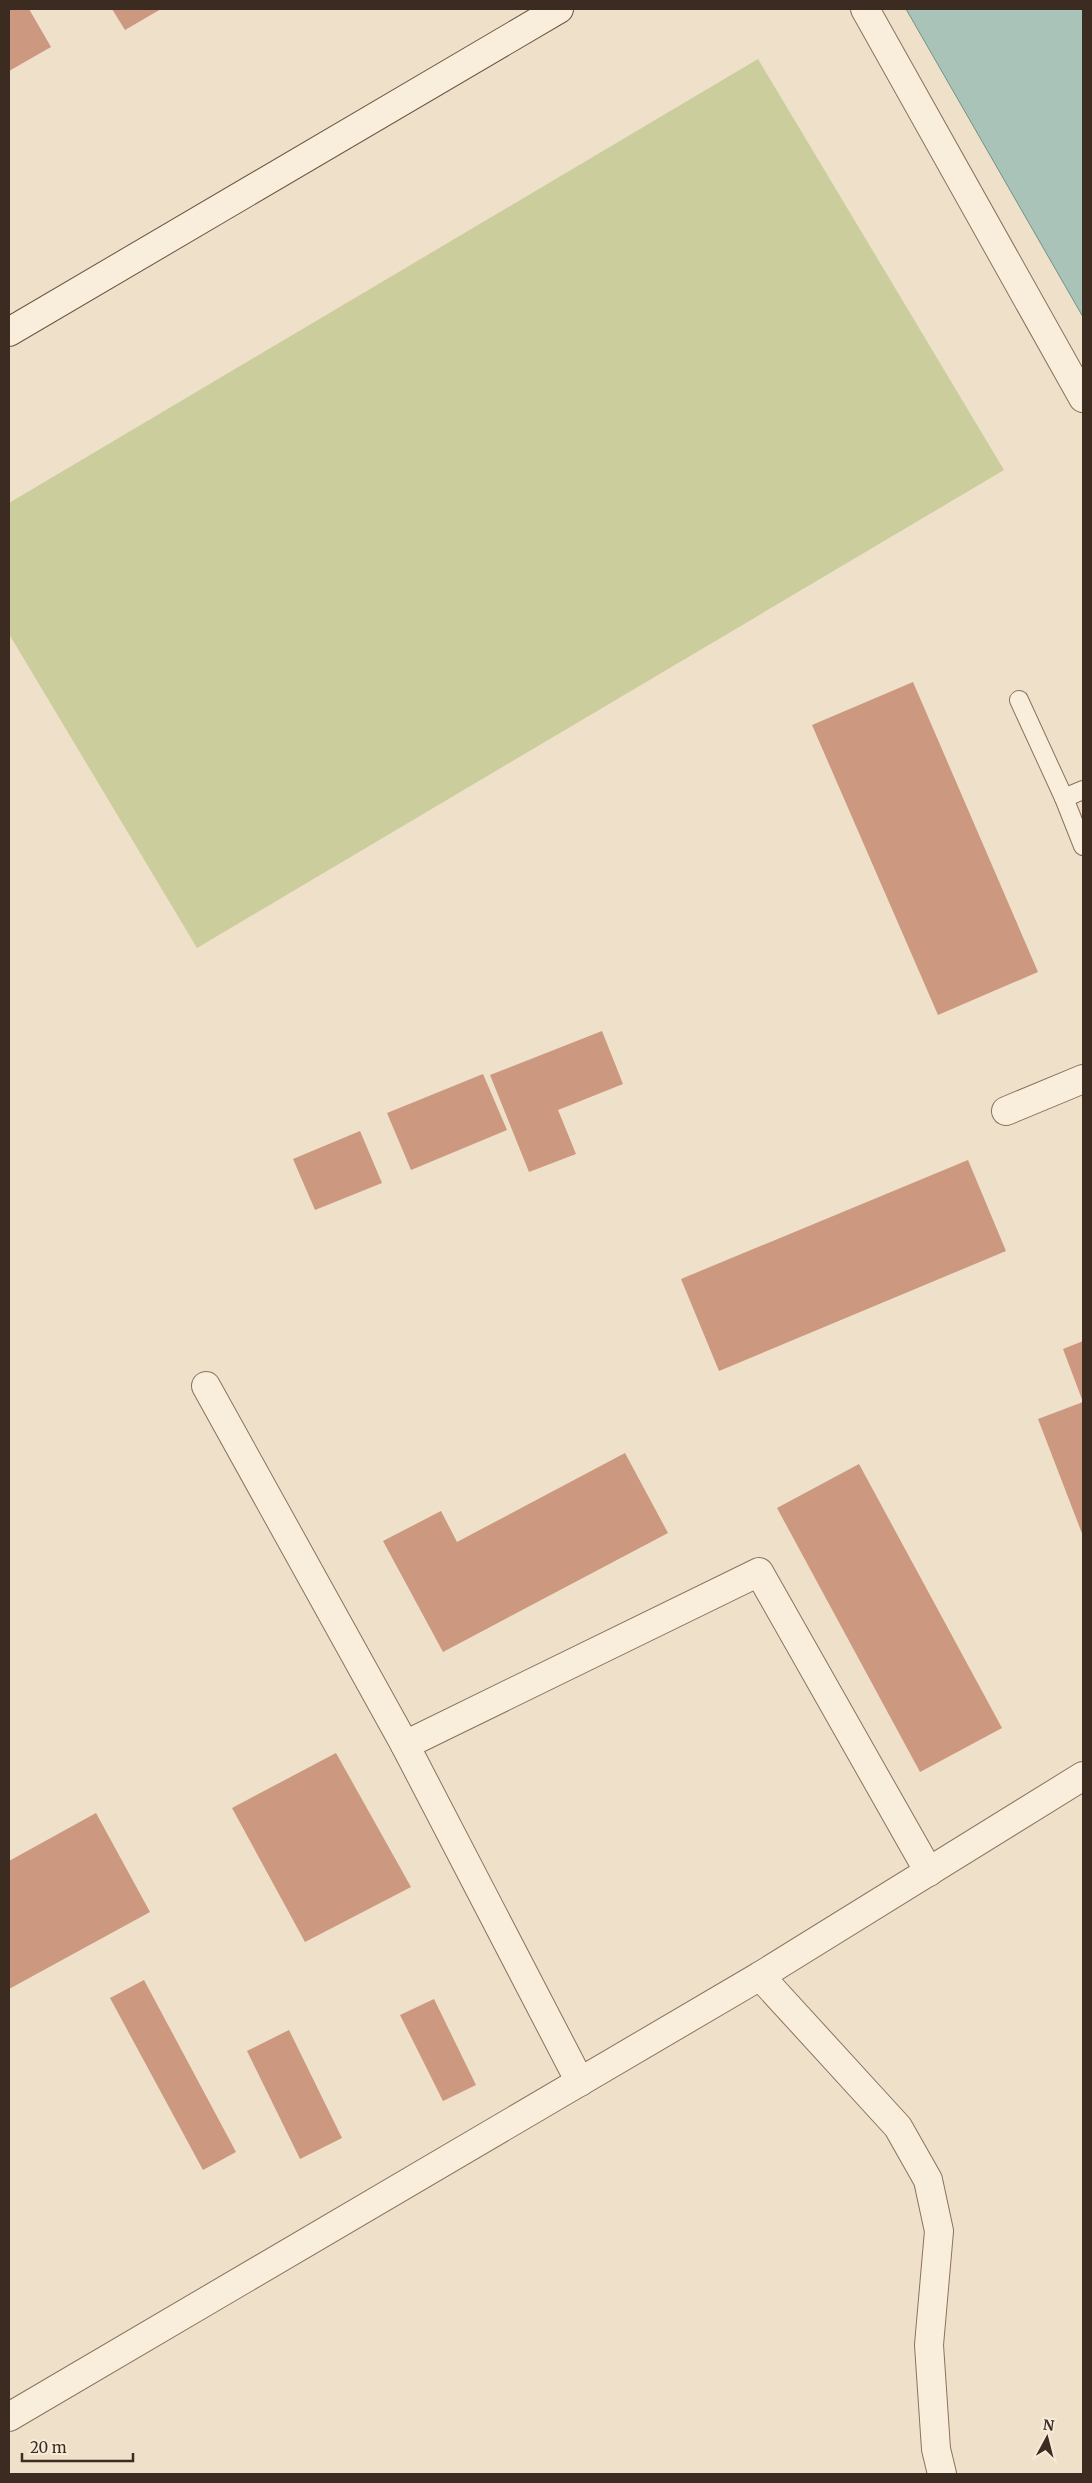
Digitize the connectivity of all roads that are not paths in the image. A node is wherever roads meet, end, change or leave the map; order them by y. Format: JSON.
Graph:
{"nodes":[{"id":1,"x":559,"y":9,"type":"edge"},
{"id":2,"x":865,"y":9,"type":"edge"},
{"id":3,"x":9,"y":332,"type":"edge"},
{"id":4,"x":1083,"y":398,"type":"edge"},
{"id":5,"x":1019,"y":700,"type":"dead end"},
{"id":6,"x":1083,"y":790,"type":"edge"},
{"id":7,"x":1064,"y":798,"type":"junction"},
{"id":8,"x":1083,"y":846,"type":"edge"},
{"id":9,"x":1083,"y":1079,"type":"edge"},
{"id":10,"x":1006,"y":1111,"type":"dead end"},
{"id":11,"x":206,"y":1386,"type":"dead end"},
{"id":12,"x":405,"y":1745,"type":"junction"},
{"id":13,"x":1083,"y":1776,"type":"edge"},
{"id":14,"x":929,"y":1872,"type":"junction"},
{"id":15,"x":760,"y":1976,"type":"junction"},
{"id":16,"x":580,"y":2082,"type":"junction"},
{"id":17,"x":9,"y":2417,"type":"edge"},
{"id":18,"x":942,"y":2474,"type":"edge"}],
"edges":[{"from":1,"to":3,"type":"street"},
{"from":2,"to":4,"type":"street"},
{"from":5,"to":7,"type":"lane"},
{"from":6,"to":7,"type":"lane"},
{"from":7,"to":8,"type":"lane"},
{"from":9,"to":10,"type":"street"},
{"from":11,"to":12,"type":"street"},
{"from":12,"to":14,"type":"street"},
{"from":12,"to":16,"type":"street"},
{"from":13,"to":14,"type":"street"},
{"from":14,"to":15,"type":"street"},
{"from":15,"to":16,"type":"street"},
{"from":15,"to":18,"type":"street"},
{"from":16,"to":17,"type":"street"}]}
